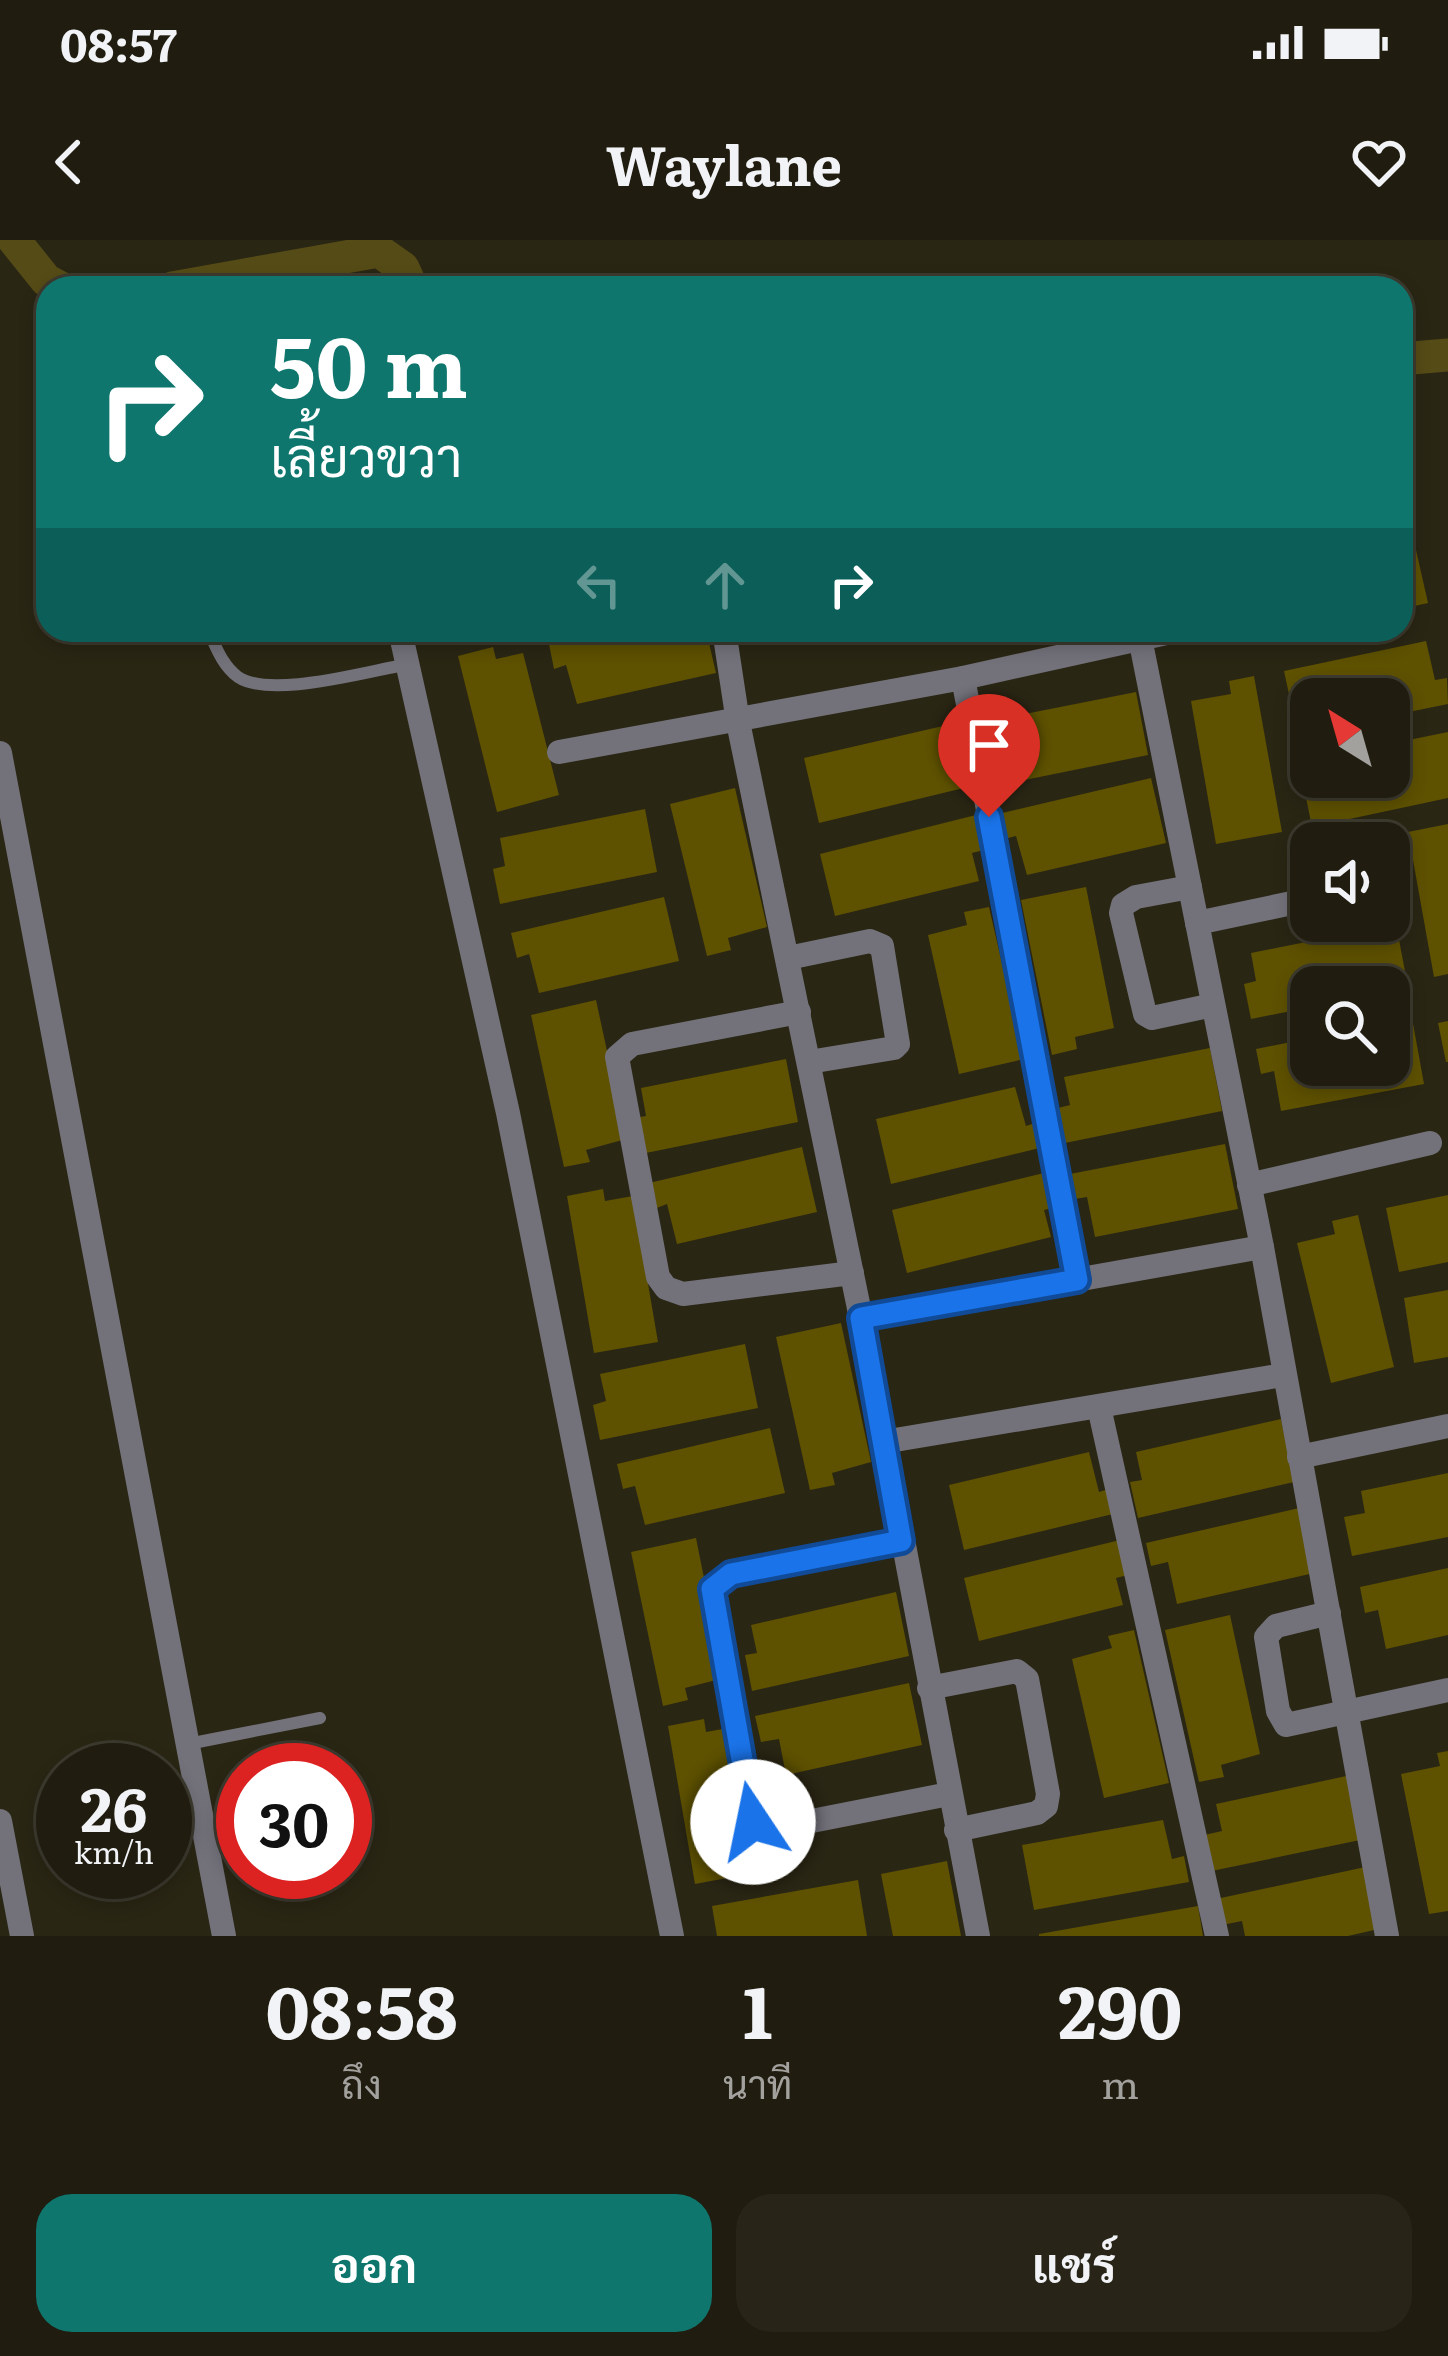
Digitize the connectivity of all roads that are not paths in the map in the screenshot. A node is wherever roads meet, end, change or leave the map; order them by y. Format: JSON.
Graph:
{"nodes":[{"id":1,"x":213,"y":642,"type":"edge"},
{"id":2,"x":398,"y":642,"type":"edge"},
{"id":3,"x":726,"y":642,"type":"edge"},
{"id":4,"x":1122,"y":642,"type":"edge"},
{"id":5,"x":1141,"y":642,"type":"edge"},
{"id":6,"x":394,"y":666,"type":"junction"},
{"id":7,"x":963,"y":678,"type":"junction"},
{"id":8,"x":738,"y":722,"type":"junction"},
{"id":9,"x":559,"y":752,"type":"dead end"},
{"id":10,"x":0,"y":753,"type":"edge"},
{"id":11,"x":1190,"y":887,"type":"junction"},
{"id":12,"x":1290,"y":903,"type":"edge"},
{"id":13,"x":1197,"y":923,"type":"junction"},
{"id":14,"x":788,"y":958,"type":"junction"},
{"id":15,"x":1214,"y":1005,"type":"junction"},
{"id":16,"x":800,"y":1012,"type":"junction"},
{"id":17,"x":809,"y":1062,"type":"junction"},
{"id":18,"x":1430,"y":1143,"type":"dead end"},
{"id":19,"x":1249,"y":1184,"type":"junction"},
{"id":20,"x":1262,"y":1246,"type":"junction"},
{"id":21,"x":852,"y":1273,"type":"junction"},
{"id":22,"x":1077,"y":1280,"type":"junction"},
{"id":23,"x":861,"y":1318,"type":"junction"},
{"id":24,"x":1283,"y":1375,"type":"junction"},
{"id":25,"x":1099,"y":1407,"type":"junction"},
{"id":26,"x":1448,"y":1426,"type":"edge"},
{"id":27,"x":883,"y":1442,"type":"junction"},
{"id":28,"x":1299,"y":1457,"type":"junction"},
{"id":29,"x":901,"y":1541,"type":"junction"},
{"id":30,"x":1329,"y":1613,"type":"junction"},
{"id":31,"x":929,"y":1688,"type":"junction"},
{"id":32,"x":1448,"y":1690,"type":"edge"},
{"id":33,"x":1348,"y":1709,"type":"junction"},
{"id":34,"x":320,"y":1718,"type":"dead end"},
{"id":35,"x":188,"y":1743,"type":"edge"},
{"id":36,"x":192,"y":1743,"type":"edge"},
{"id":37,"x":192,"y":1765,"type":"edge"},
{"id":38,"x":950,"y":1794,"type":"junction"},
{"id":39,"x":0,"y":1821,"type":"edge"},
{"id":40,"x":956,"y":1830,"type":"junction"},
{"id":41,"x":22,"y":1936,"type":"edge"},
{"id":42,"x":224,"y":1936,"type":"edge"},
{"id":43,"x":672,"y":1936,"type":"edge"},
{"id":44,"x":978,"y":1936,"type":"edge"},
{"id":45,"x":1217,"y":1936,"type":"edge"},
{"id":46,"x":1387,"y":1936,"type":"edge"}],
"edges":[{"from":1,"to":6,"type":"lane"},
{"from":2,"to":6,"type":"street"},
{"from":3,"to":8,"type":"street"},
{"from":4,"to":7,"type":"street"},
{"from":5,"to":11,"type":"street"},
{"from":6,"to":43,"type":"street"},
{"from":7,"to":8,"type":"street"},
{"from":7,"to":22,"type":"street"},
{"from":8,"to":9,"type":"street"},
{"from":8,"to":14,"type":"street"},
{"from":10,"to":35,"type":"street"},
{"from":11,"to":13,"type":"street"},
{"from":11,"to":15,"type":"street"},
{"from":12,"to":13,"type":"street"},
{"from":13,"to":15,"type":"street"},
{"from":14,"to":16,"type":"street"},
{"from":14,"to":17,"type":"street"},
{"from":15,"to":19,"type":"street"},
{"from":16,"to":17,"type":"street"},
{"from":16,"to":21,"type":"street"},
{"from":17,"to":21,"type":"street"},
{"from":18,"to":19,"type":"street"},
{"from":19,"to":20,"type":"street"},
{"from":20,"to":22,"type":"street"},
{"from":20,"to":24,"type":"street"},
{"from":21,"to":23,"type":"street"},
{"from":22,"to":23,"type":"street"},
{"from":23,"to":27,"type":"street"},
{"from":24,"to":25,"type":"street"},
{"from":24,"to":28,"type":"street"},
{"from":25,"to":27,"type":"street"},
{"from":25,"to":45,"type":"street"},
{"from":26,"to":28,"type":"street"},
{"from":27,"to":29,"type":"street"},
{"from":28,"to":30,"type":"street"},
{"from":29,"to":31,"type":"street"},
{"from":29,"to":38,"type":"street"},
{"from":30,"to":33,"type":"street"},
{"from":30,"to":33,"type":"street"},
{"from":31,"to":38,"type":"street"},
{"from":31,"to":40,"type":"street"},
{"from":32,"to":33,"type":"street"},
{"from":33,"to":46,"type":"street"},
{"from":34,"to":36,"type":"lane"},
{"from":37,"to":42,"type":"street"},
{"from":38,"to":40,"type":"street"},
{"from":39,"to":41,"type":"street"},
{"from":40,"to":44,"type":"street"}]}
